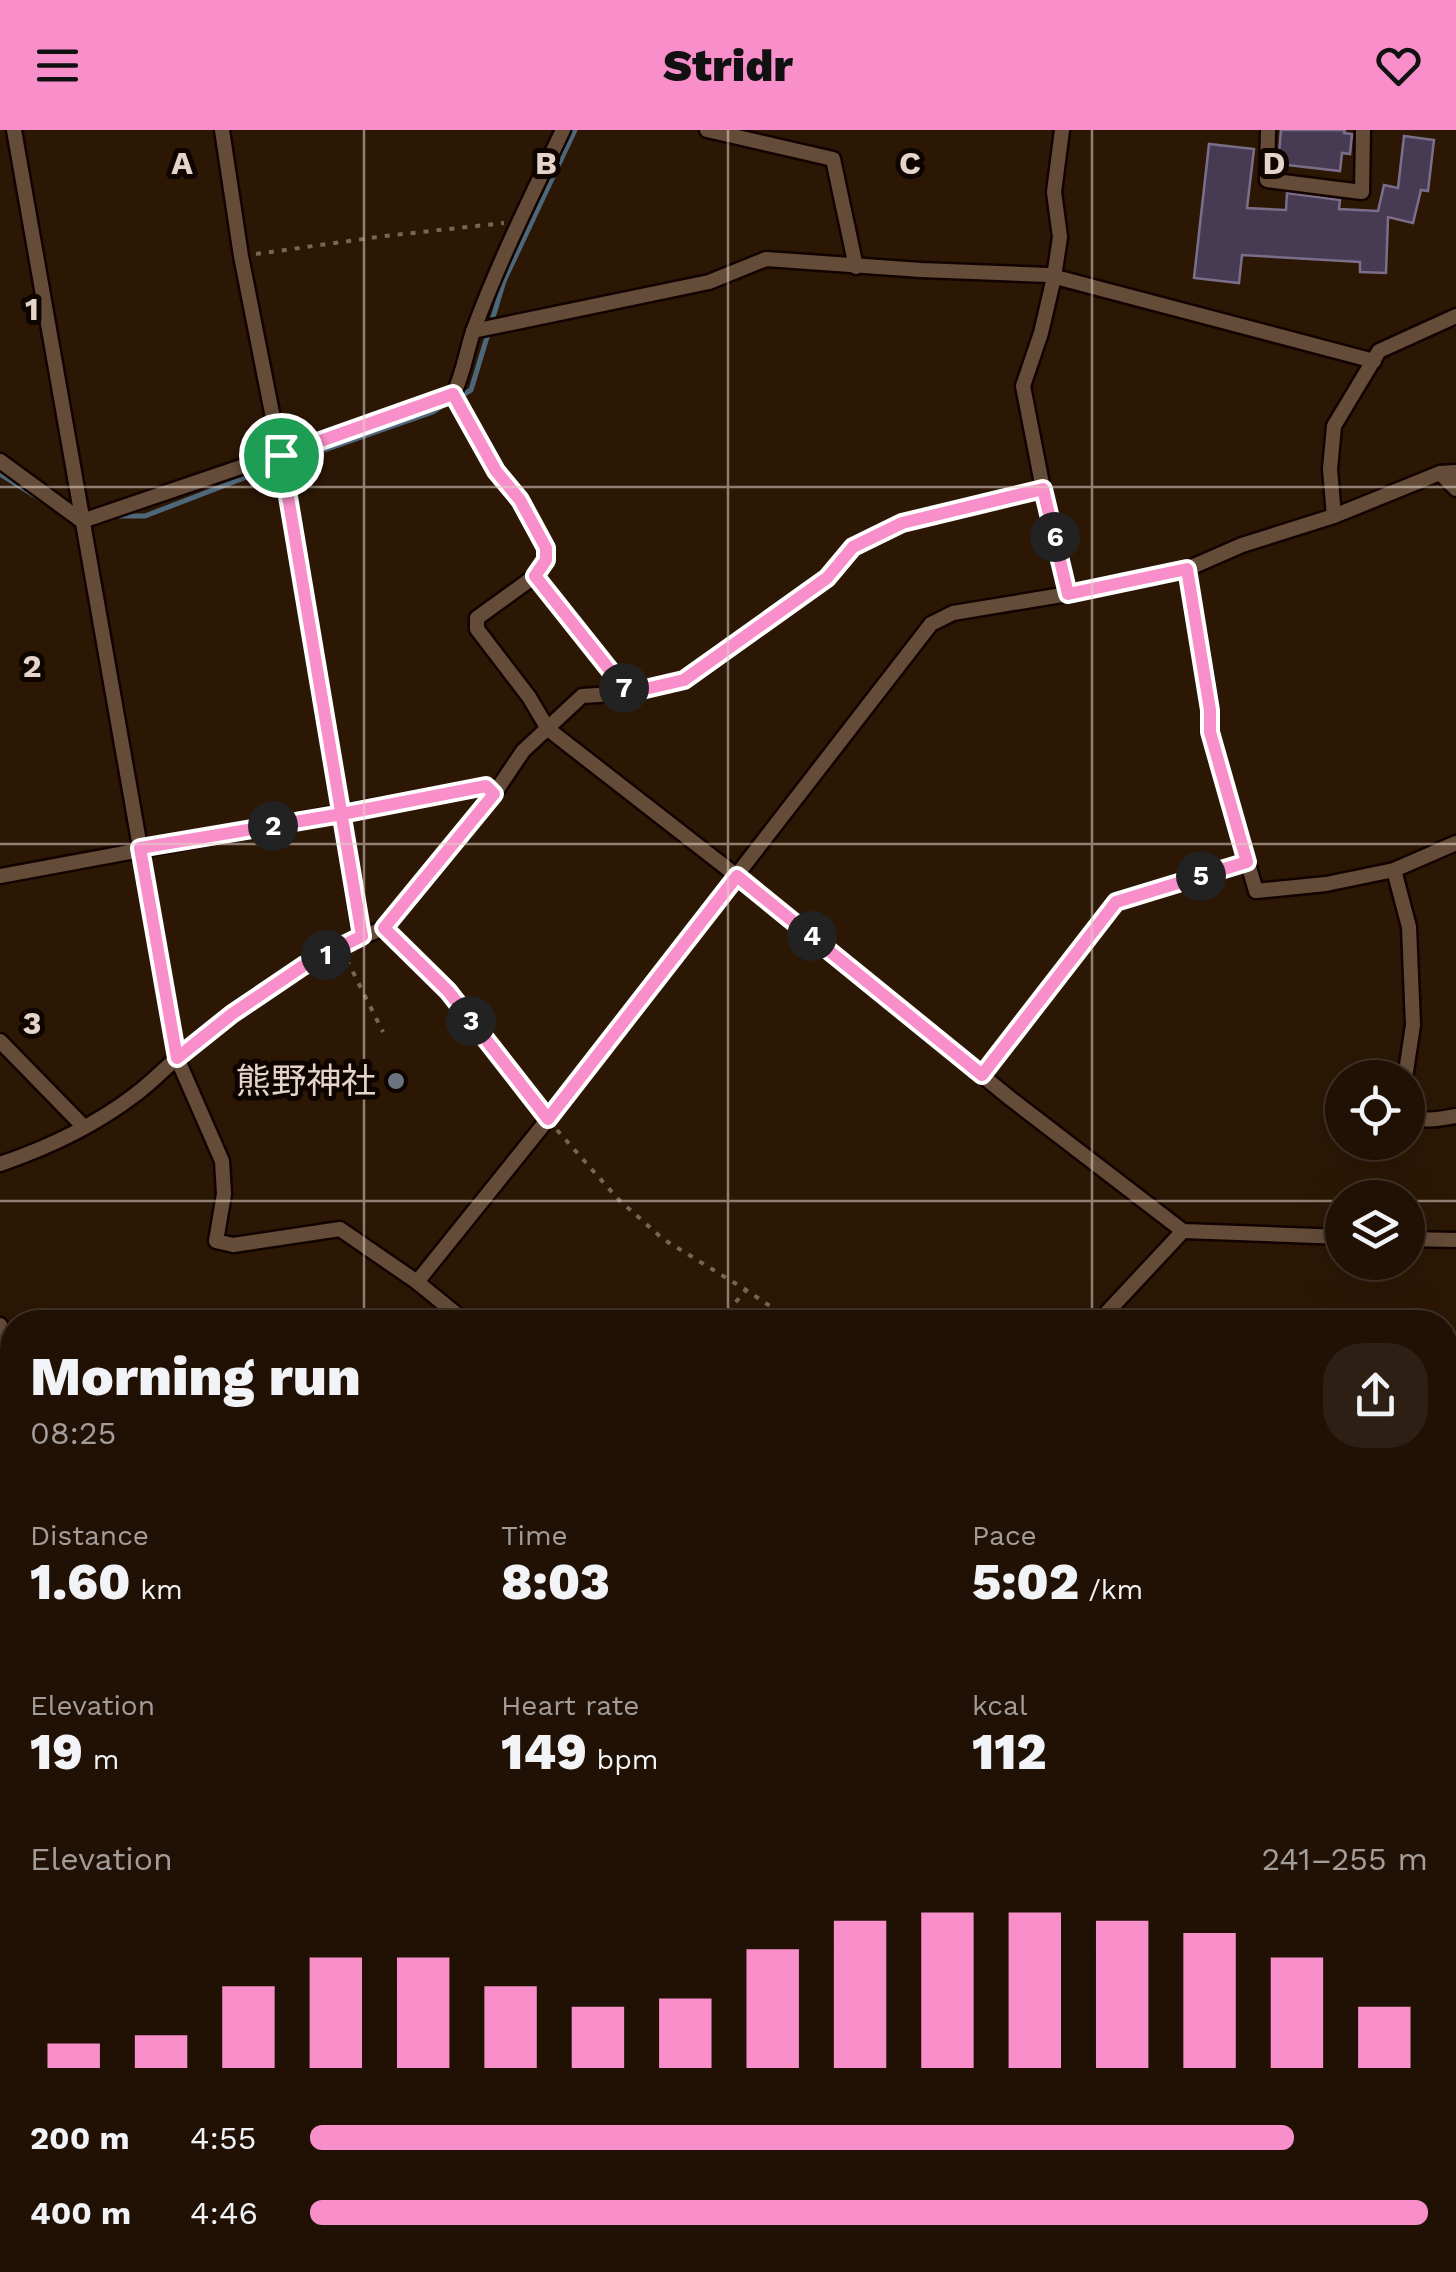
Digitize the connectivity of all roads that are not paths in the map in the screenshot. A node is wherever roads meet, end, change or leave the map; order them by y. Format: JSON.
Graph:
{"nodes":[{"id":1,"x":14,"y":130,"type":"edge"},
{"id":2,"x":222,"y":130,"type":"edge"},
{"id":3,"x":562,"y":130,"type":"edge"},
{"id":4,"x":708,"y":130,"type":"edge"},
{"id":5,"x":1062,"y":130,"type":"edge"},
{"id":6,"x":1268,"y":130,"type":"edge"},
{"id":7,"x":1363,"y":130,"type":"edge"},
{"id":8,"x":856,"y":266,"type":"junction"},
{"id":9,"x":1054,"y":277,"type":"junction"},
{"id":10,"x":1456,"y":316,"type":"edge"},
{"id":11,"x":473,"y":332,"type":"junction"},
{"id":12,"x":1374,"y":361,"type":"junction"},
{"id":13,"x":453,"y":394,"type":"junction"},
{"id":14,"x":281,"y":455,"type":"junction"},
{"id":15,"x":0,"y":461,"type":"edge"},
{"id":16,"x":1456,"y":472,"type":"edge"},
{"id":17,"x":1440,"y":474,"type":"junction"},
{"id":18,"x":1043,"y":489,"type":"junction"},
{"id":19,"x":1456,"y":489,"type":"edge"},
{"id":20,"x":1334,"y":516,"type":"junction"},
{"id":21,"x":82,"y":521,"type":"junction"},
{"id":22,"x":1187,"y":569,"type":"junction"},
{"id":23,"x":535,"y":576,"type":"junction"},
{"id":24,"x":1068,"y":594,"type":"junction"},
{"id":25,"x":628,"y":693,"type":"junction"},
{"id":26,"x":548,"y":729,"type":"junction"},
{"id":27,"x":494,"y":794,"type":"junction"},
{"id":28,"x":342,"y":814,"type":"junction"},
{"id":29,"x":1456,"y":843,"type":"edge"},
{"id":30,"x":140,"y":848,"type":"junction"},
{"id":31,"x":1247,"y":862,"type":"junction"},
{"id":32,"x":1394,"y":870,"type":"junction"},
{"id":33,"x":0,"y":876,"type":"edge"},
{"id":34,"x":737,"y":876,"type":"junction"},
{"id":35,"x":384,"y":928,"type":"junction"},
{"id":36,"x":362,"y":936,"type":"junction"},
{"id":37,"x":0,"y":1041,"type":"edge"},
{"id":38,"x":177,"y":1058,"type":"junction"},
{"id":39,"x":1408,"y":1060,"type":"edge"},
{"id":40,"x":982,"y":1075,"type":"junction"},
{"id":41,"x":1456,"y":1116,"type":"edge"},
{"id":42,"x":548,"y":1119,"type":"junction"},
{"id":43,"x":1425,"y":1120,"type":"edge"},
{"id":44,"x":84,"y":1127,"type":"junction"},
{"id":45,"x":0,"y":1164,"type":"edge"},
{"id":46,"x":1183,"y":1231,"type":"junction"},
{"id":47,"x":1325,"y":1235,"type":"edge"},
{"id":48,"x":1425,"y":1239,"type":"edge"},
{"id":49,"x":1456,"y":1240,"type":"edge"},
{"id":50,"x":417,"y":1282,"type":"junction"},
{"id":51,"x":451,"y":1310,"type":"edge"},
{"id":52,"x":1109,"y":1310,"type":"edge"}],
"edges":[{"from":1,"to":21,"type":"street"},
{"from":2,"to":14,"type":"street"},
{"from":3,"to":11,"type":"street"},
{"from":4,"to":8,"type":"street"},
{"from":5,"to":9,"type":"street"},
{"from":6,"to":7,"type":"street"},
{"from":8,"to":9,"type":"street"},
{"from":8,"to":11,"type":"street"},
{"from":9,"to":12,"type":"street"},
{"from":9,"to":18,"type":"street"},
{"from":10,"to":12,"type":"street"},
{"from":11,"to":13,"type":"street"},
{"from":12,"to":20,"type":"street"},
{"from":13,"to":14,"type":"street"},
{"from":13,"to":23,"type":"street"},
{"from":14,"to":21,"type":"street"},
{"from":14,"to":28,"type":"street"},
{"from":15,"to":21,"type":"street"},
{"from":16,"to":17,"type":"street"},
{"from":17,"to":19,"type":"street"},
{"from":17,"to":20,"type":"street"},
{"from":18,"to":24,"type":"street"},
{"from":18,"to":25,"type":"street"},
{"from":20,"to":22,"type":"street"},
{"from":21,"to":30,"type":"street"},
{"from":22,"to":24,"type":"street"},
{"from":22,"to":31,"type":"street"},
{"from":23,"to":25,"type":"street"},
{"from":23,"to":26,"type":"street"},
{"from":24,"to":34,"type":"street"},
{"from":25,"to":26,"type":"street"},
{"from":26,"to":27,"type":"street"},
{"from":26,"to":34,"type":"street"},
{"from":27,"to":28,"type":"street"},
{"from":27,"to":35,"type":"street"},
{"from":28,"to":30,"type":"street"},
{"from":28,"to":36,"type":"street"},
{"from":29,"to":32,"type":"street"},
{"from":30,"to":33,"type":"street"},
{"from":30,"to":38,"type":"street"},
{"from":31,"to":32,"type":"street"},
{"from":31,"to":40,"type":"street"},
{"from":32,"to":39,"type":"street"},
{"from":34,"to":40,"type":"street"},
{"from":34,"to":42,"type":"street"},
{"from":35,"to":36,"type":"street"},
{"from":35,"to":42,"type":"street"},
{"from":36,"to":38,"type":"street"},
{"from":37,"to":44,"type":"street"},
{"from":38,"to":44,"type":"street"},
{"from":38,"to":50,"type":"street"},
{"from":40,"to":46,"type":"street"},
{"from":41,"to":43,"type":"street"},
{"from":42,"to":50,"type":"street"},
{"from":44,"to":45,"type":"street"},
{"from":46,"to":47,"type":"street"},
{"from":46,"to":52,"type":"street"},
{"from":48,"to":49,"type":"street"},
{"from":50,"to":51,"type":"street"}]}
